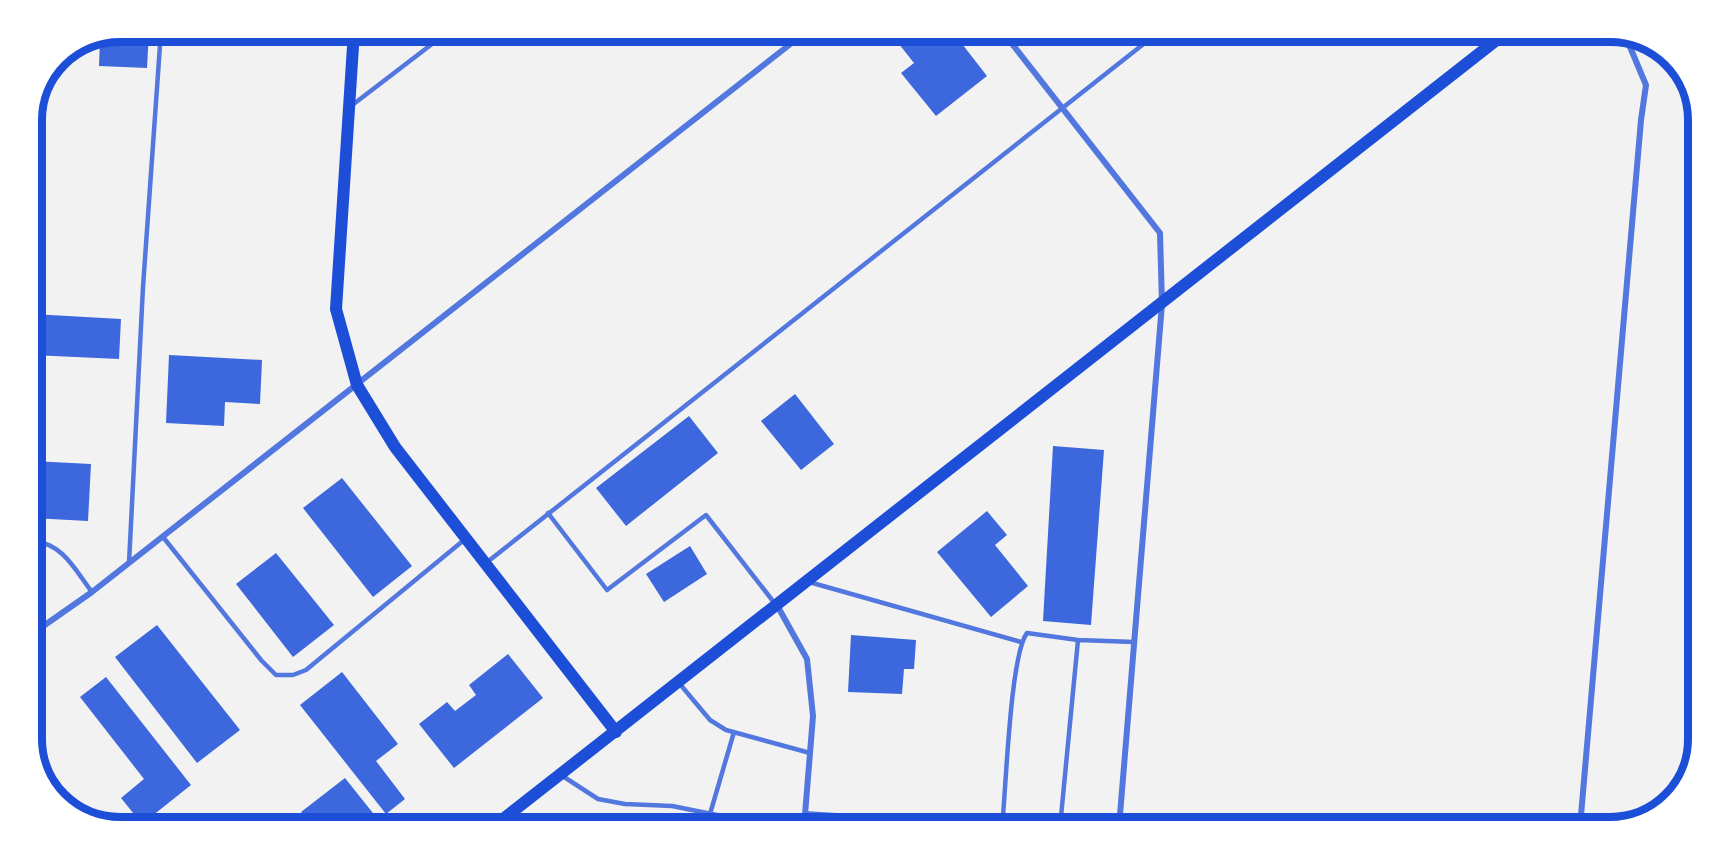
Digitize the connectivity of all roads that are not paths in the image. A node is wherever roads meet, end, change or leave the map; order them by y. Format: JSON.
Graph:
{"nodes":[{"id":1,"x":160,"y":42,"type":"edge"},
{"id":2,"x":353,"y":42,"type":"edge"},
{"id":3,"x":436,"y":42,"type":"edge"},
{"id":4,"x":794,"y":42,"type":"edge"},
{"id":5,"x":1010,"y":42,"type":"edge"},
{"id":6,"x":1147,"y":42,"type":"edge"},
{"id":7,"x":1495,"y":42,"type":"edge"},
{"id":8,"x":1629,"y":45,"type":"edge"},
{"id":9,"x":349,"y":108,"type":"junction"},
{"id":10,"x":1063,"y":109,"type":"junction"},
{"id":11,"x":1162,"y":304,"type":"junction"},
{"id":12,"x":357,"y":385,"type":"junction"},
{"id":13,"x":548,"y":513,"type":"junction"},
{"id":14,"x":163,"y":537,"type":"junction"},
{"id":15,"x":466,"y":538,"type":"junction"},
{"id":16,"x":42,"y":543,"type":"edge"},
{"id":17,"x":129,"y":563,"type":"junction"},
{"id":18,"x":486,"y":563,"type":"junction"},
{"id":19,"x":809,"y":582,"type":"junction"},
{"id":20,"x":92,"y":592,"type":"junction"},
{"id":21,"x":778,"y":607,"type":"junction"},
{"id":22,"x":42,"y":627,"type":"edge"},
{"id":23,"x":1078,"y":640,"type":"junction"},
{"id":24,"x":1021,"y":642,"type":"junction"},
{"id":25,"x":1134,"y":642,"type":"junction"},
{"id":26,"x":680,"y":683,"type":"junction"},
{"id":27,"x":616,"y":732,"type":"junction"},
{"id":28,"x":734,"y":732,"type":"junction"},
{"id":29,"x":810,"y":753,"type":"junction"},
{"id":30,"x":561,"y":775,"type":"junction"},
{"id":31,"x":710,"y":814,"type":"junction"},
{"id":32,"x":805,"y":814,"type":"junction"},
{"id":33,"x":507,"y":817,"type":"edge"},
{"id":34,"x":724,"y":817,"type":"edge"},
{"id":35,"x":805,"y":817,"type":"edge"},
{"id":36,"x":850,"y":817,"type":"edge"},
{"id":37,"x":1003,"y":817,"type":"edge"},
{"id":38,"x":1061,"y":817,"type":"edge"},
{"id":39,"x":1120,"y":817,"type":"edge"},
{"id":40,"x":1581,"y":817,"type":"edge"}],
"edges":[{"from":1,"to":17,"type":"lane"},
{"from":2,"to":9,"type":"main road"},
{"from":3,"to":9,"type":"lane"},
{"from":4,"to":12,"type":"street"},
{"from":5,"to":10,"type":"street"},
{"from":6,"to":10,"type":"lane"},
{"from":7,"to":11,"type":"main road"},
{"from":8,"to":40,"type":"street"},
{"from":9,"to":12,"type":"main road"},
{"from":10,"to":11,"type":"street"},
{"from":10,"to":13,"type":"lane"},
{"from":11,"to":19,"type":"main road"},
{"from":11,"to":25,"type":"street"},
{"from":12,"to":14,"type":"street"},
{"from":12,"to":15,"type":"main road"},
{"from":13,"to":18,"type":"lane"},
{"from":13,"to":21,"type":"lane"},
{"from":14,"to":15,"type":"lane"},
{"from":14,"to":17,"type":"street"},
{"from":15,"to":18,"type":"main road"},
{"from":16,"to":20,"type":"lane"},
{"from":17,"to":20,"type":"street"},
{"from":18,"to":27,"type":"main road"},
{"from":19,"to":21,"type":"main road"},
{"from":19,"to":24,"type":"lane"},
{"from":20,"to":22,"type":"street"},
{"from":21,"to":26,"type":"main road"},
{"from":21,"to":29,"type":"street"},
{"from":23,"to":24,"type":"lane"},
{"from":23,"to":25,"type":"lane"},
{"from":23,"to":38,"type":"lane"},
{"from":24,"to":37,"type":"lane"},
{"from":25,"to":39,"type":"street"},
{"from":26,"to":27,"type":"main road"},
{"from":26,"to":28,"type":"lane"},
{"from":27,"to":30,"type":"main road"},
{"from":28,"to":29,"type":"lane"},
{"from":28,"to":31,"type":"lane"},
{"from":29,"to":32,"type":"street"},
{"from":30,"to":31,"type":"lane"},
{"from":30,"to":33,"type":"main road"},
{"from":31,"to":34,"type":"lane"},
{"from":32,"to":35,"type":"street"},
{"from":32,"to":36,"type":"street"}]}
